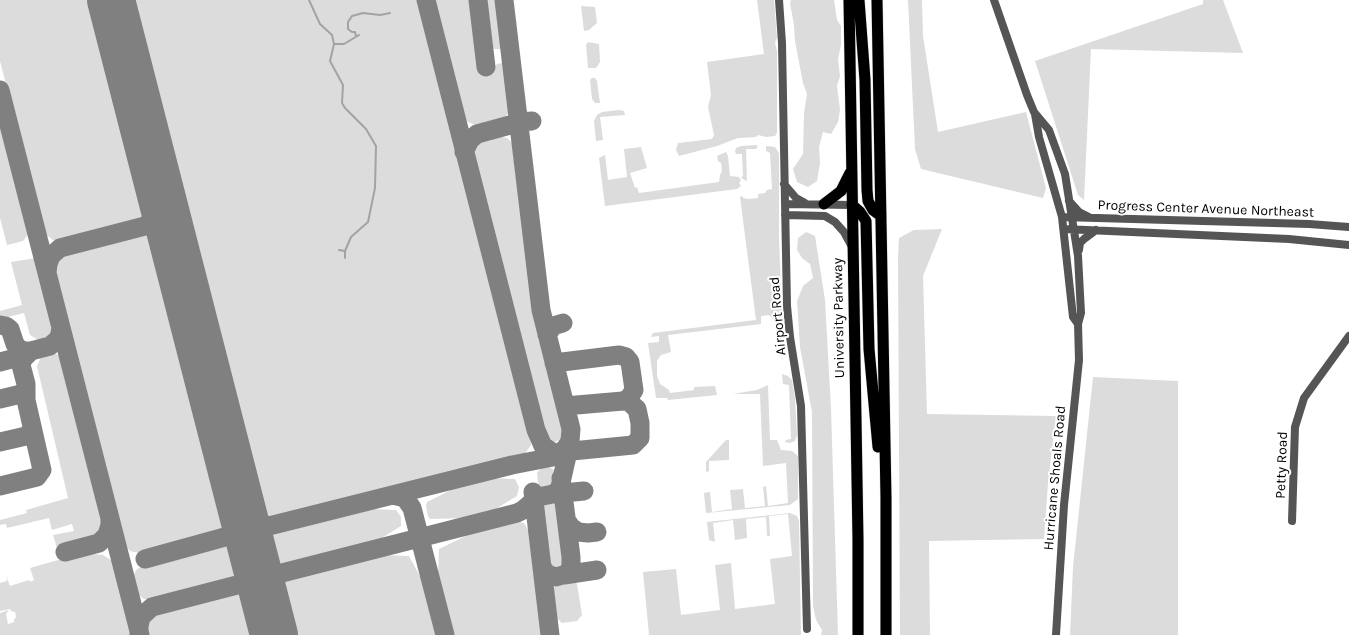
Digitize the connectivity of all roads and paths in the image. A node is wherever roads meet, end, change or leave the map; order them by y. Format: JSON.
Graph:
{"nodes":[{"id":1,"x":779,"y":0,"type":"edge"},
{"id":2,"x":849,"y":0,"type":"edge"},
{"id":3,"x":859,"y":0,"type":"edge"},
{"id":4,"x":877,"y":0,"type":"edge"},
{"id":5,"x":994,"y":0,"type":"edge"},
{"id":6,"x":1034,"y":112,"type":"junction"},
{"id":7,"x":852,"y":168,"type":"junction"},
{"id":8,"x":784,"y":184,"type":"junction"},
{"id":9,"x":1069,"y":201,"type":"junction"},
{"id":10,"x":785,"y":204,"type":"junction"},
{"id":11,"x":806,"y":204,"type":"junction"},
{"id":12,"x":824,"y":204,"type":"junction"},
{"id":13,"x":852,"y":205,"type":"junction"},
{"id":14,"x":785,"y":215,"type":"junction"},
{"id":15,"x":881,"y":216,"type":"junction"},
{"id":16,"x":1062,"y":217,"type":"junction"},
{"id":17,"x":1071,"y":217,"type":"junction"},
{"id":18,"x":1093,"y":218,"type":"junction"},
{"id":19,"x":1074,"y":228,"type":"junction"},
{"id":20,"x":1349,"y":228,"type":"edge"},
{"id":21,"x":1064,"y":229,"type":"junction"},
{"id":22,"x":1096,"y":230,"type":"junction"},
{"id":23,"x":1349,"y":245,"type":"edge"},
{"id":24,"x":853,"y":250,"type":"junction"},
{"id":25,"x":1078,"y":256,"type":"junction"},
{"id":26,"x":1078,"y":324,"type":"junction"},
{"id":27,"x":1349,"y":336,"type":"edge"},
{"id":28,"x":886,"y":498,"type":"junction"},
{"id":29,"x":1292,"y":521,"type":"dead end"},
{"id":30,"x":807,"y":629,"type":"dead end"},
{"id":31,"x":858,"y":635,"type":"edge"},
{"id":32,"x":886,"y":635,"type":"edge"},
{"id":33,"x":1056,"y":635,"type":"edge"}],
"edges":[{"from":1,"to":8,"type":"street","name":"Airport Road"},
{"from":2,"to":7,"type":"highway","name":"University Parkway"},
{"from":3,"to":15,"type":"highway"},
{"from":4,"to":15,"type":"highway"},
{"from":5,"to":6,"type":"street","name":"Hurricane Shoals Road"},
{"from":6,"to":9,"type":"street","name":"Hurricane Shoals Road"},
{"from":6,"to":16,"type":"street","name":"Hurricane Shoals Road"},
{"from":7,"to":12,"type":"highway"},
{"from":7,"to":13,"type":"highway","name":"University Parkway"},
{"from":8,"to":10,"type":"street","name":"Airport Road"},
{"from":8,"to":11,"type":"street"},
{"from":9,"to":17,"type":"street","name":"Hurricane Shoals Road"},
{"from":9,"to":18,"type":"street"},
{"from":10,"to":11,"type":"street"},
{"from":10,"to":14,"type":"street","name":"Airport Road"},
{"from":11,"to":12,"type":"street"},
{"from":12,"to":13,"type":"street"},
{"from":13,"to":24,"type":"highway","name":"University Parkway"},
{"from":13,"to":28,"type":"highway"},
{"from":14,"to":24,"type":"street"},
{"from":14,"to":30,"type":"street","name":"Airport Road"},
{"from":15,"to":28,"type":"highway"},
{"from":16,"to":17,"type":"street","name":"Progress Center Avenue Northeast"},
{"from":16,"to":21,"type":"street","name":"Hurricane Shoals Road"},
{"from":17,"to":18,"type":"street","name":"Progress Center Avenue Northeast"},
{"from":17,"to":19,"type":"street","name":"Hurricane Shoals Road"},
{"from":18,"to":20,"type":"street","name":"Progress Center Avenue Northeast"},
{"from":19,"to":21,"type":"street","name":"Progress Center Avenue Northeast"},
{"from":19,"to":22,"type":"street","name":"Progress Center Avenue Northeast"},
{"from":19,"to":25,"type":"street","name":"Hurricane Shoals Road"},
{"from":21,"to":26,"type":"street","name":"Hurricane Shoals Road"},
{"from":22,"to":23,"type":"street","name":"Progress Center Avenue Northeast"},
{"from":22,"to":25,"type":"street"},
{"from":24,"to":31,"type":"highway","name":"University Parkway"},
{"from":25,"to":26,"type":"street","name":"Hurricane Shoals Road"},
{"from":26,"to":33,"type":"street","name":"Hurricane Shoals Road"},
{"from":27,"to":29,"type":"street","name":"Petty Road"},
{"from":28,"to":32,"type":"highway"}]}
